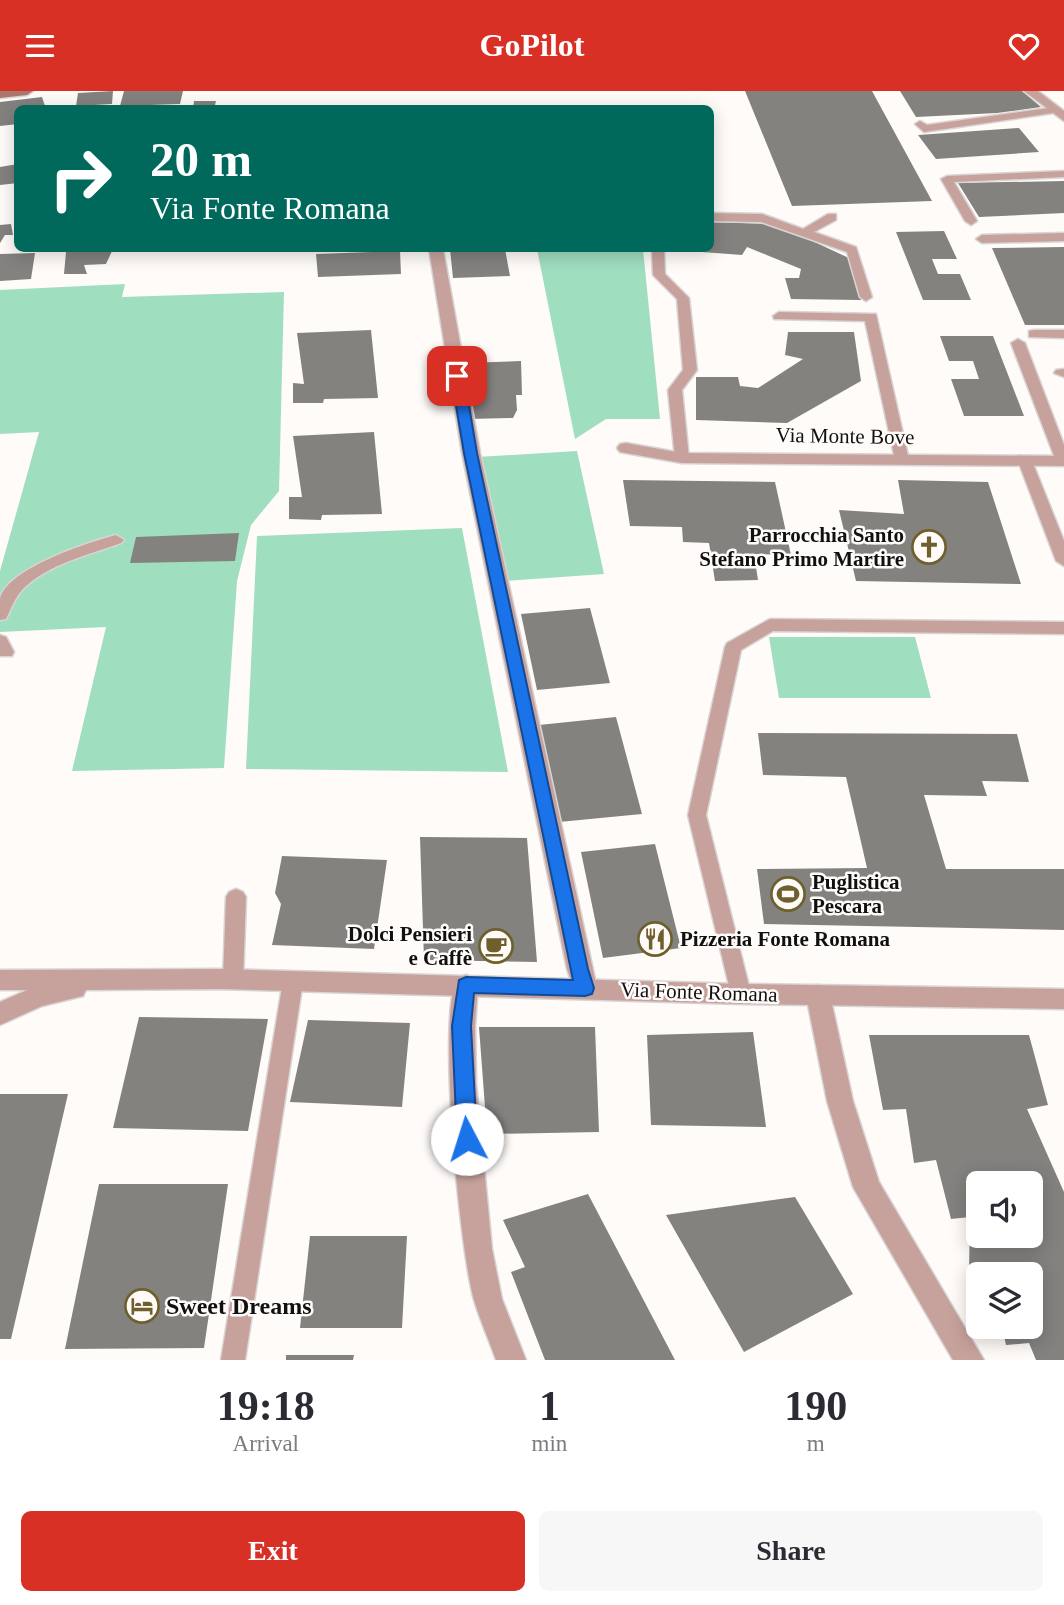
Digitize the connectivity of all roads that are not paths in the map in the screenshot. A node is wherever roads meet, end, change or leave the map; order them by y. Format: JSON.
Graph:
{"nodes":[{"id":1,"x":27,"y":91,"type":"edge"},
{"id":2,"x":1030,"y":91,"type":"edge"},
{"id":3,"x":0,"y":94,"type":"edge"},
{"id":4,"x":1060,"y":113,"type":"edge"},
{"id":5,"x":920,"y":124,"type":"dead end"},
{"id":6,"x":1064,"y":174,"type":"edge"},
{"id":7,"x":832,"y":217,"type":"dead end"},
{"id":8,"x":714,"y":218,"type":"edge"},
{"id":9,"x":971,"y":221,"type":"dead end"},
{"id":10,"x":804,"y":233,"type":"junction"},
{"id":11,"x":1064,"y":237,"type":"edge"},
{"id":12,"x":982,"y":239,"type":"dead end"},
{"id":13,"x":437,"y":252,"type":"edge"},
{"id":14,"x":659,"y":252,"type":"edge"},
{"id":15,"x":866,"y":297,"type":"dead end"},
{"id":16,"x":779,"y":316,"type":"dead end"},
{"id":17,"x":1034,"y":334,"type":"dead end"},
{"id":18,"x":1064,"y":334,"type":"edge"},
{"id":19,"x":1018,"y":343,"type":"dead end"},
{"id":20,"x":626,"y":449,"type":"dead end"},
{"id":21,"x":682,"y":457,"type":"junction"},
{"id":22,"x":902,"y":460,"type":"junction"},
{"id":23,"x":1025,"y":461,"type":"junction"},
{"id":24,"x":1063,"y":461,"type":"edge"},
{"id":25,"x":116,"y":540,"type":"dead end"},
{"id":26,"x":1064,"y":561,"type":"edge"},
{"id":27,"x":0,"y":615,"type":"edge"},
{"id":28,"x":1064,"y":628,"type":"edge"},
{"id":29,"x":236,"y":897,"type":"dead end"},
{"id":30,"x":125,"y":979,"type":"junction"},
{"id":31,"x":0,"y":980,"type":"edge"},
{"id":32,"x":233,"y":980,"type":"junction"},
{"id":33,"x":293,"y":981,"type":"junction"},
{"id":34,"x":466,"y":985,"type":"junction"},
{"id":35,"x":585,"y":988,"type":"junction"},
{"id":36,"x":741,"y":993,"type":"junction"},
{"id":37,"x":818,"y":995,"type":"junction"},
{"id":38,"x":1064,"y":999,"type":"edge"},
{"id":39,"x":0,"y":1014,"type":"edge"},
{"id":40,"x":233,"y":1360,"type":"edge"},
{"id":41,"x":511,"y":1360,"type":"edge"},
{"id":42,"x":970,"y":1360,"type":"edge"}],
"edges":[{"from":1,"to":3,"type":"main road"},
{"from":2,"to":4,"type":"street"},
{"from":4,"to":5,"type":"lane"},
{"from":6,"to":9,"type":"lane"},
{"from":7,"to":10,"type":"lane"},
{"from":8,"to":10,"type":"lane"},
{"from":10,"to":15,"type":"lane"},
{"from":11,"to":12,"type":"lane"},
{"from":13,"to":35,"type":"street"},
{"from":14,"to":21,"type":"lane"},
{"from":16,"to":22,"type":"lane"},
{"from":17,"to":18,"type":"lane"},
{"from":19,"to":24,"type":"lane"},
{"from":20,"to":21,"type":"street","name":"Via Monte Bove"},
{"from":21,"to":22,"type":"street","name":"Via Monte Bove"},
{"from":22,"to":23,"type":"street","name":"Via Monte Bove"},
{"from":23,"to":24,"type":"street","name":"Via Monte Bove"},
{"from":23,"to":26,"type":"lane"},
{"from":25,"to":27,"type":"lane"},
{"from":28,"to":36,"type":"lane"},
{"from":29,"to":32,"type":"lane"},
{"from":30,"to":31,"type":"street","name":"Via Fonte Romana"},
{"from":30,"to":32,"type":"street","name":"Via Fonte Romana"},
{"from":30,"to":39,"type":"street","name":"Via Fonte Romana"},
{"from":32,"to":33,"type":"street","name":"Via Fonte Romana"},
{"from":33,"to":34,"type":"street","name":"Via Fonte Romana"},
{"from":33,"to":40,"type":"lane"},
{"from":34,"to":35,"type":"street","name":"Via Fonte Romana"},
{"from":34,"to":41,"type":"street"},
{"from":35,"to":36,"type":"street","name":"Via Fonte Romana"},
{"from":36,"to":37,"type":"street","name":"Via Fonte Romana"},
{"from":37,"to":38,"type":"street","name":"Via Fonte Romana"},
{"from":37,"to":42,"type":"street"}]}
